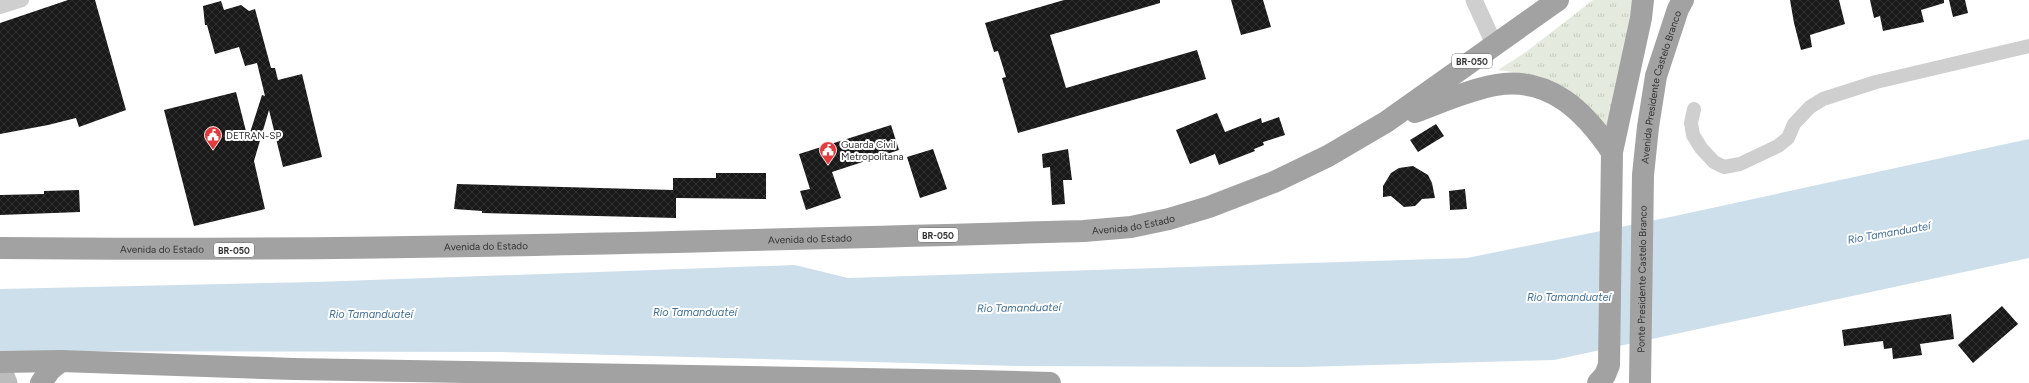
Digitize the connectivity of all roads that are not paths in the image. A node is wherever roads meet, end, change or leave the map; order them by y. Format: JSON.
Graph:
{"nodes":[{"id":1,"x":22,"y":0,"type":"edge"},
{"id":2,"x":1474,"y":0,"type":"edge"},
{"id":3,"x":1558,"y":0,"type":"edge"},
{"id":4,"x":1643,"y":0,"type":"edge"},
{"id":5,"x":1683,"y":0,"type":"edge"},
{"id":6,"x":0,"y":7,"type":"edge"},
{"id":7,"x":1495,"y":46,"type":"junction"},
{"id":8,"x":2029,"y":46,"type":"edge"},
{"id":9,"x":1694,"y":109,"type":"dead end"},
{"id":10,"x":1386,"y":122,"type":"junction"},
{"id":11,"x":1612,"y":162,"type":"junction"},
{"id":12,"x":1643,"y":175,"type":"joint"},
{"id":13,"x":0,"y":248,"type":"edge"},
{"id":14,"x":61,"y":361,"type":"junction"},
{"id":15,"x":0,"y":363,"type":"edge"},
{"id":16,"x":981,"y":382,"type":"edge"},
{"id":17,"x":8,"y":383,"type":"edge"},
{"id":18,"x":41,"y":383,"type":"edge"},
{"id":19,"x":1034,"y":383,"type":"edge"},
{"id":20,"x":1050,"y":383,"type":"edge"},
{"id":21,"x":1598,"y":383,"type":"edge"},
{"id":22,"x":1640,"y":383,"type":"edge"}],
"edges":[{"from":1,"to":6,"type":"street"},
{"from":2,"to":7,"type":"street"},
{"from":3,"to":7,"type":"highway","name":"Avenida do Estado","number":"BR-050"},
{"from":4,"to":11,"type":"highway"},
{"from":5,"to":12,"type":"highway","name":"Avenida Presidente Castelo Branco"},
{"from":7,"to":10,"type":"highway","name":"Avenida do Estado","number":"BR-050"},
{"from":8,"to":9,"type":"street"},
{"from":10,"to":11,"type":"highway"},
{"from":10,"to":13,"type":"highway","name":"Avenida do Estado","number":"BR-050"},
{"from":11,"to":21,"type":"highway"},
{"from":12,"to":22,"type":"highway","name":"Ponte Presidente Castelo Branco"},
{"from":14,"to":15,"type":"highway"},
{"from":14,"to":16,"type":"highway"},
{"from":14,"to":18,"type":"highway"},
{"from":15,"to":17,"type":"main road"},
{"from":16,"to":19,"type":"highway"},
{"from":19,"to":20,"type":"highway"}]}
